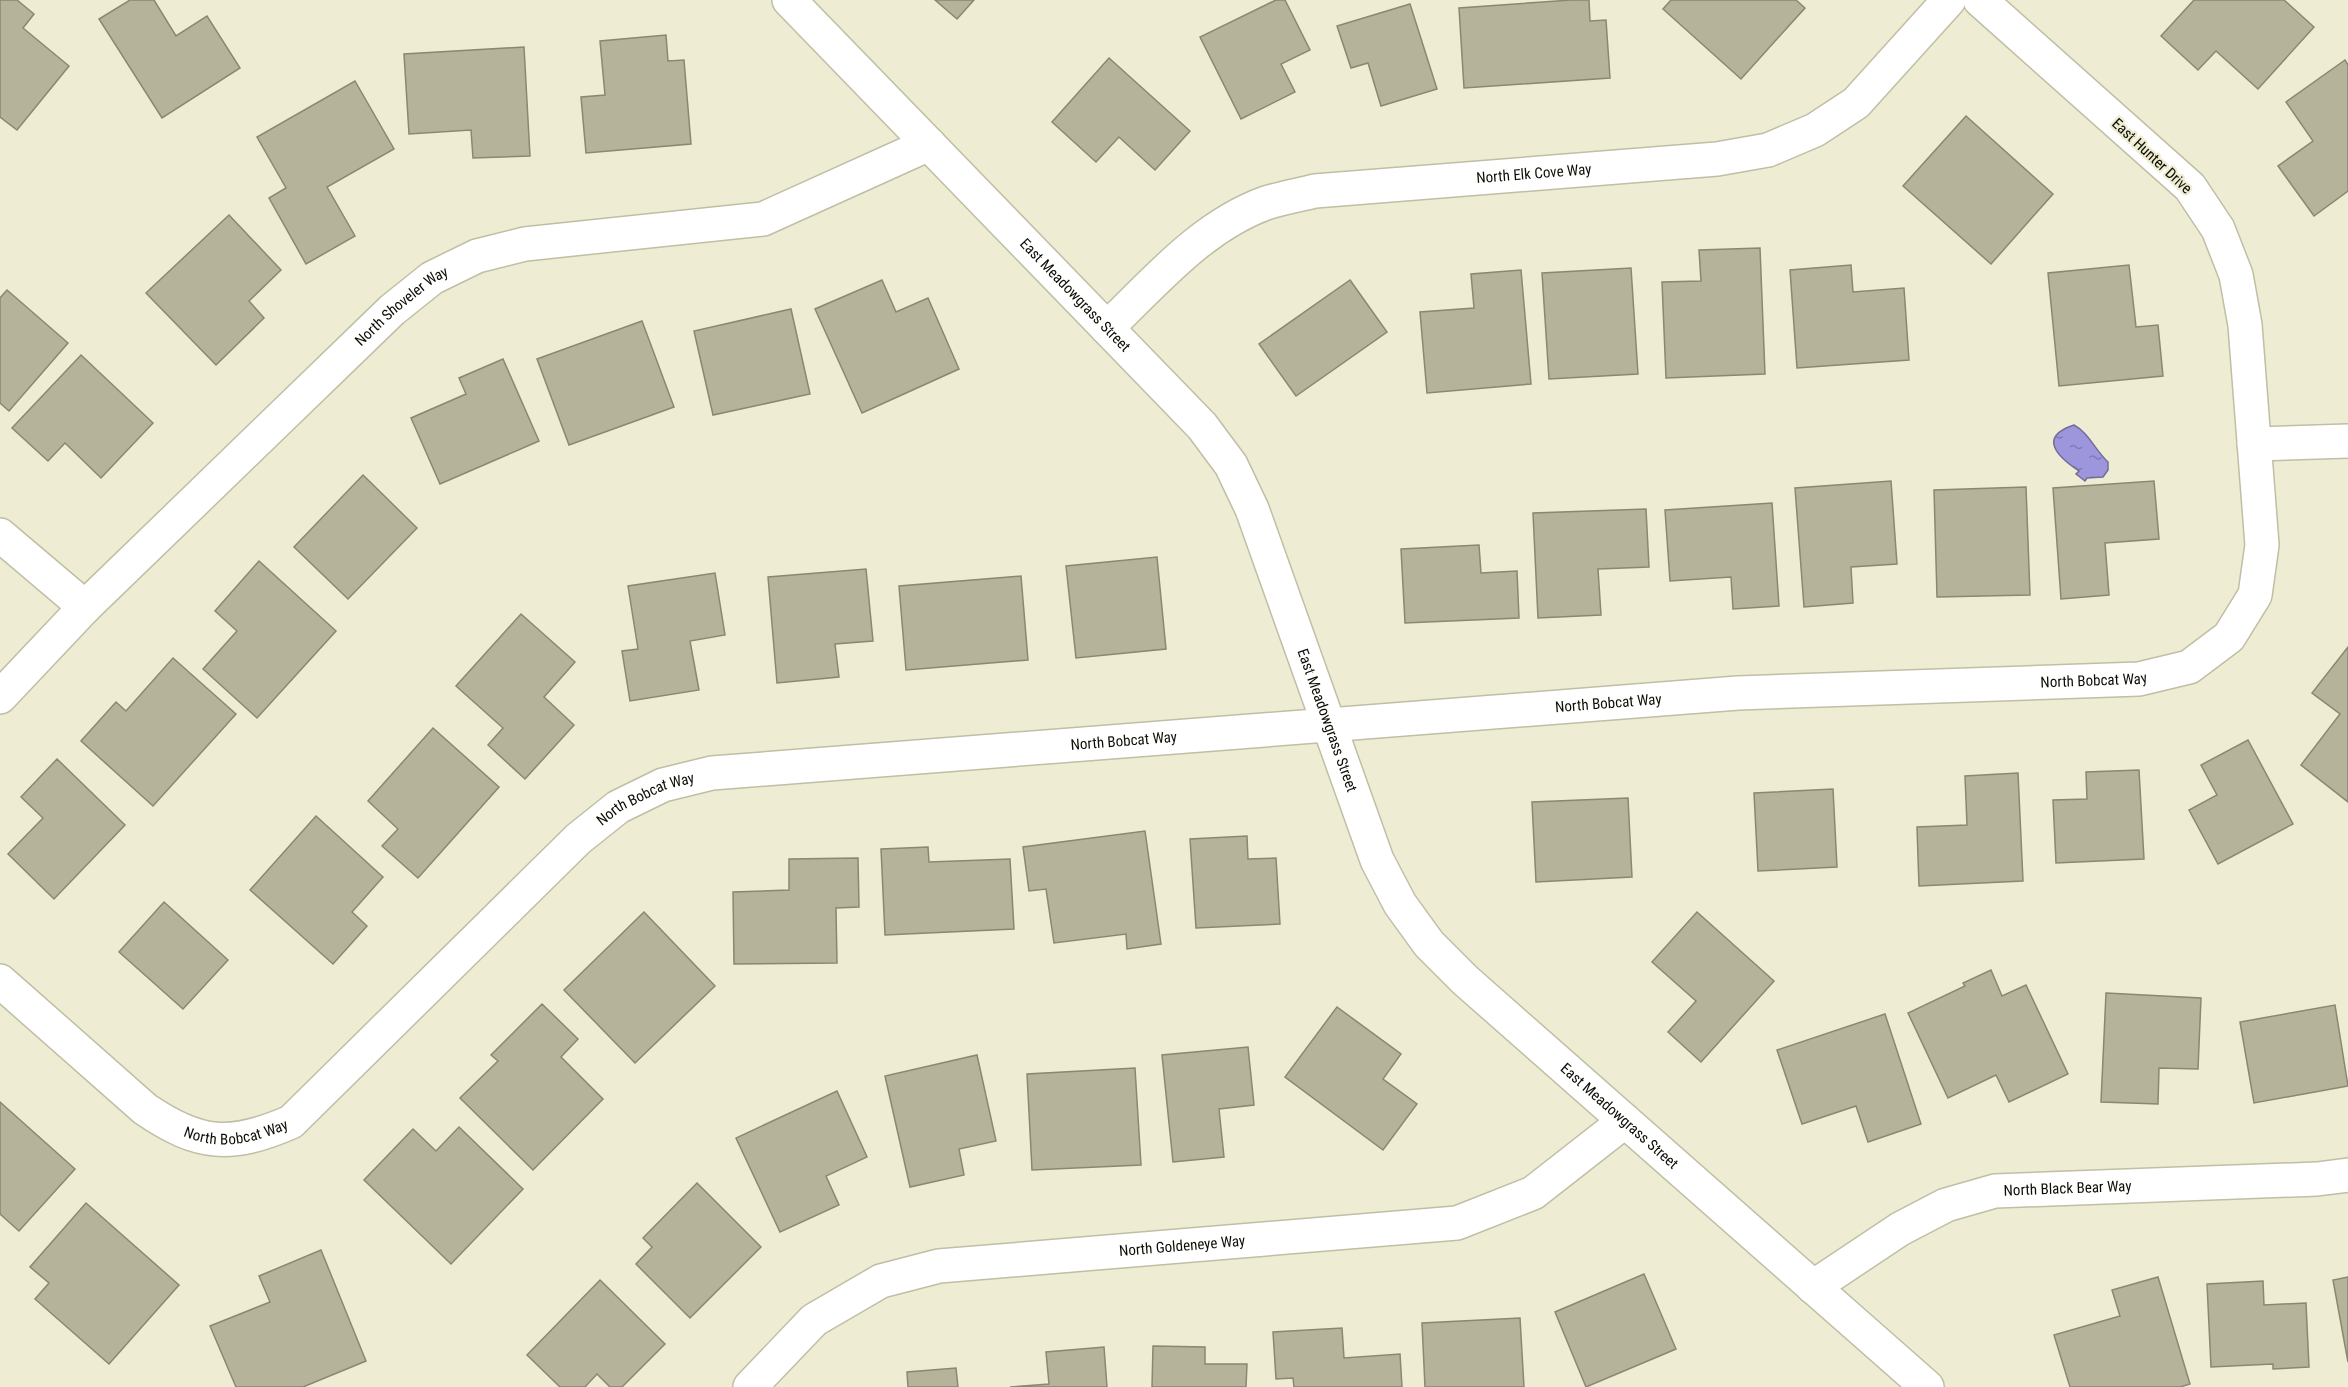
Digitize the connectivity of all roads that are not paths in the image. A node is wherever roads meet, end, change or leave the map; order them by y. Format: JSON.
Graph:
{"nodes":[{"id":1,"x":789,"y":0,"type":"edge"},
{"id":2,"x":1949,"y":0,"type":"edge"},
{"id":3,"x":1980,"y":0,"type":"edge"},
{"id":4,"x":929,"y":144,"type":"junction"},
{"id":5,"x":1107,"y":328,"type":"junction"},
{"id":6,"x":2348,"y":441,"type":"edge"},
{"id":7,"x":2254,"y":444,"type":"junction"},
{"id":8,"x":0,"y":535,"type":"edge"},
{"id":9,"x":85,"y":607,"type":"junction"},
{"id":10,"x":0,"y":697,"type":"edge"},
{"id":11,"x":1328,"y":724,"type":"junction"},
{"id":12,"x":0,"y":981,"type":"edge"},
{"id":13,"x":1625,"y":1121,"type":"junction"},
{"id":14,"x":2348,"y":1175,"type":"edge"},
{"id":15,"x":1813,"y":1287,"type":"junction"},
{"id":16,"x":750,"y":1387,"type":"edge"},
{"id":17,"x":1927,"y":1387,"type":"edge"}],
"edges":[{"from":1,"to":4,"type":"street","name":"East Meadowgrass Street"},
{"from":2,"to":5,"type":"street","name":"North Elk Cove Way"},
{"from":3,"to":7,"type":"street","name":"East Hunter Drive"},
{"from":4,"to":5,"type":"street","name":"East Meadowgrass Street"},
{"from":4,"to":9,"type":"street","name":"North Shoveler Way"},
{"from":5,"to":11,"type":"street","name":"East Meadowgrass Street"},
{"from":6,"to":7,"type":"street"},
{"from":7,"to":11,"type":"street","name":"North Bobcat Way"},
{"from":8,"to":9,"type":"street"},
{"from":9,"to":10,"type":"street","name":"North Shoveler Way"},
{"from":11,"to":12,"type":"street","name":"North Bobcat Way"},
{"from":11,"to":13,"type":"street","name":"East Meadowgrass Street"},
{"from":13,"to":15,"type":"street","name":"East Meadowgrass Street"},
{"from":13,"to":16,"type":"street","name":"North Goldeneye Way"},
{"from":14,"to":15,"type":"street","name":"North Black Bear Way"},
{"from":15,"to":17,"type":"street","name":"East Meadowgrass Street"}]}
